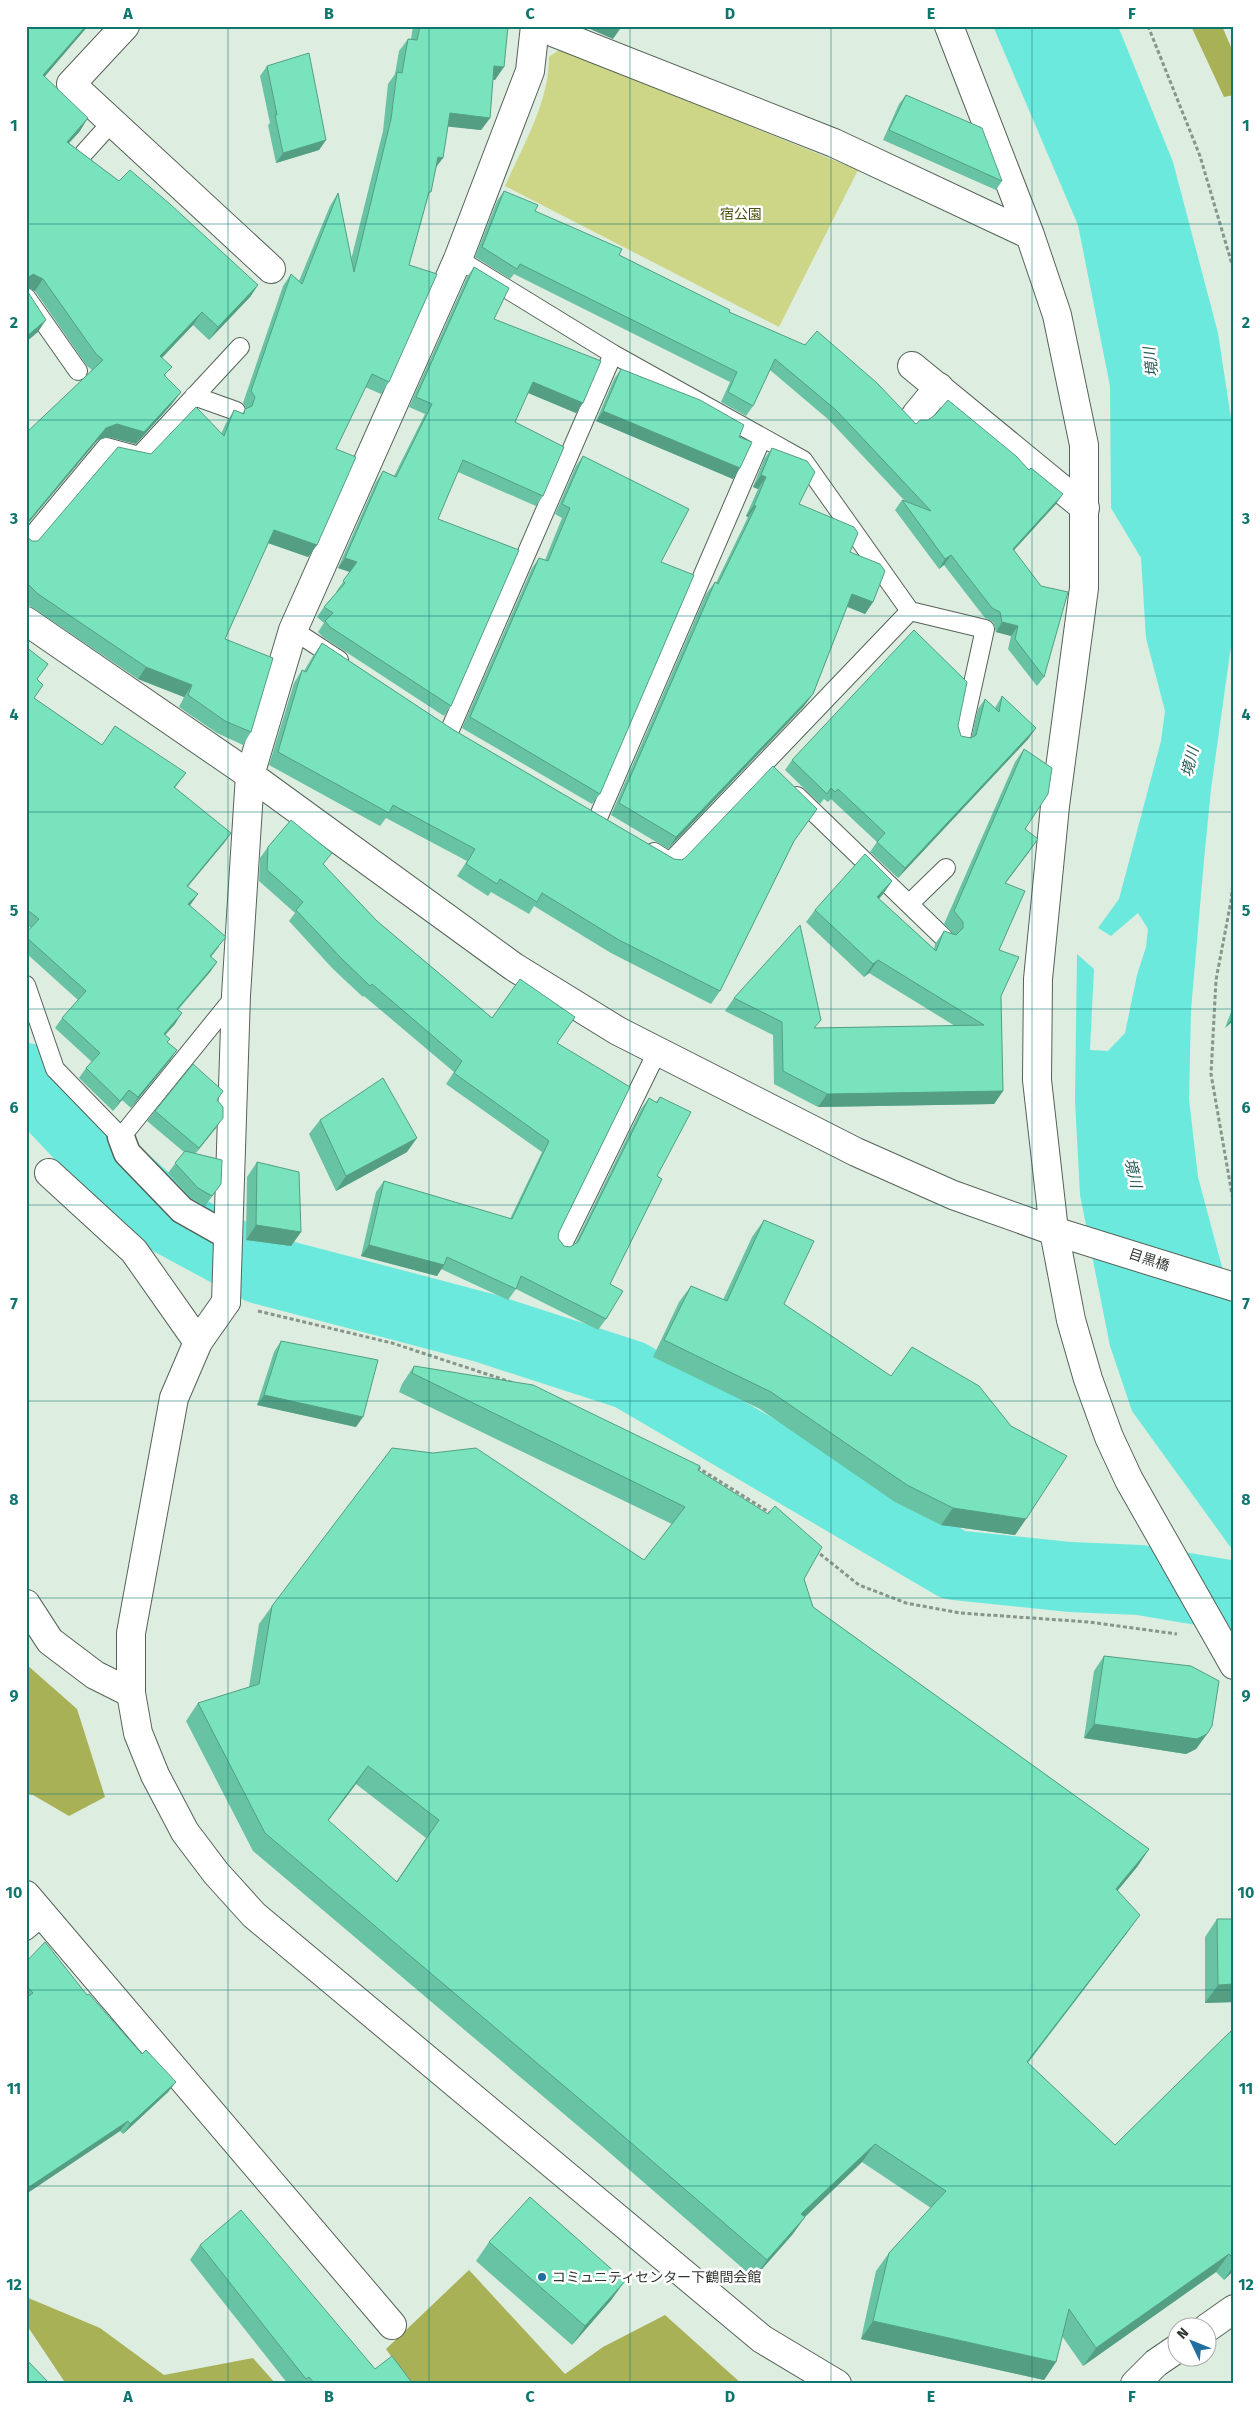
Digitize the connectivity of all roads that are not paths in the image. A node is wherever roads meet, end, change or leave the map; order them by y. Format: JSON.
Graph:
{"nodes":[{"id":1,"x":126,"y":26,"type":"edge"},
{"id":2,"x":535,"y":26,"type":"edge"},
{"id":3,"x":544,"y":26,"type":"edge"},
{"id":4,"x":950,"y":26,"type":"edge"},
{"id":5,"x":111,"y":123,"type":"junction"},
{"id":6,"x":84,"y":153,"type":"edge"},
{"id":7,"x":1030,"y":234,"type":"junction"},
{"id":8,"x":458,"y":259,"type":"junction"},
{"id":9,"x":271,"y":270,"type":"dead end"},
{"id":10,"x":26,"y":297,"type":"edge"},
{"id":11,"x":240,"y":346,"type":"dead end"},
{"id":12,"x":613,"y":354,"type":"junction"},
{"id":13,"x":912,"y":366,"type":"dead end"},
{"id":14,"x":78,"y":371,"type":"dead end"},
{"id":15,"x":938,"y":387,"type":"junction"},
{"id":16,"x":194,"y":396,"type":"junction"},
{"id":17,"x":236,"y":411,"type":"edge"},
{"id":18,"x":916,"y":415,"type":"dead end"},
{"id":19,"x":762,"y":438,"type":"junction"},
{"id":20,"x":1085,"y":508,"type":"junction"},
{"id":21,"x":26,"y":543,"type":"edge"},
{"id":22,"x":910,"y":611,"type":"junction"},
{"id":23,"x":26,"y":621,"type":"edge"},
{"id":24,"x":293,"y":630,"type":"junction"},
{"id":25,"x":350,"y":668,"type":"edge"},
{"id":26,"x":433,"y":721,"type":"edge"},
{"id":27,"x":449,"y":732,"type":"junction"},
{"id":28,"x":961,"y":738,"type":"edge"},
{"id":29,"x":466,"y":742,"type":"edge"},
{"id":30,"x":764,"y":764,"type":"junction"},
{"id":31,"x":250,"y":775,"type":"junction"},
{"id":32,"x":581,"y":809,"type":"edge"},
{"id":33,"x":598,"y":818,"type":"junction"},
{"id":34,"x":614,"y":828,"type":"edge"},
{"id":35,"x":638,"y":843,"type":"edge"},
{"id":36,"x":946,"y":868,"type":"dead end"},
{"id":37,"x":909,"y":904,"type":"junction"},
{"id":38,"x":944,"y":938,"type":"edge"},
{"id":39,"x":26,"y":985,"type":"edge"},
{"id":40,"x":236,"y":995,"type":"junction"},
{"id":41,"x":657,"y":1052,"type":"junction"},
{"id":42,"x":121,"y":1138,"type":"junction"},
{"id":43,"x":49,"y":1173,"type":"dead end"},
{"id":44,"x":1059,"y":1232,"type":"junction"},
{"id":45,"x":228,"y":1236,"type":"junction"},
{"id":46,"x":561,"y":1248,"type":"edge"},
{"id":47,"x":1234,"y":1287,"type":"edge"},
{"id":48,"x":198,"y":1342,"type":"junction"},
{"id":49,"x":26,"y":1604,"type":"edge"},
{"id":50,"x":1234,"y":1665,"type":"edge"},
{"id":51,"x":131,"y":1693,"type":"junction"},
{"id":52,"x":26,"y":1895,"type":"edge"},
{"id":53,"x":35,"y":1923,"type":"edge"},
{"id":54,"x":1234,"y":2310,"type":"edge"},
{"id":55,"x":1218,"y":2321,"type":"edge"},
{"id":56,"x":392,"y":2325,"type":"dead end"},
{"id":57,"x":1168,"y":2355,"type":"edge"},
{"id":58,"x":837,"y":2384,"type":"edge"},
{"id":59,"x":1135,"y":2384,"type":"edge"}],
"edges":[{"from":1,"to":5,"type":"street"},
{"from":2,"to":8,"type":"street"},
{"from":3,"to":7,"type":"street"},
{"from":4,"to":7,"type":"street"},
{"from":5,"to":6,"type":"lane"},
{"from":5,"to":9,"type":"street"},
{"from":7,"to":20,"type":"street"},
{"from":8,"to":12,"type":"lane"},
{"from":8,"to":24,"type":"street"},
{"from":10,"to":14,"type":"lane"},
{"from":11,"to":16,"type":"lane"},
{"from":12,"to":19,"type":"lane"},
{"from":12,"to":27,"type":"lane"},
{"from":13,"to":15,"type":"street"},
{"from":15,"to":18,"type":"street"},
{"from":15,"to":20,"type":"street"},
{"from":16,"to":17,"type":"lane"},
{"from":16,"to":21,"type":"lane"},
{"from":19,"to":22,"type":"lane"},
{"from":19,"to":33,"type":"lane"},
{"from":20,"to":44,"type":"street"},
{"from":22,"to":28,"type":"lane"},
{"from":22,"to":30,"type":"lane"},
{"from":23,"to":31,"type":"street","name":"目黒橋"},
{"from":24,"to":25,"type":"lane"},
{"from":24,"to":31,"type":"street"},
{"from":26,"to":27,"type":"lane"},
{"from":27,"to":29,"type":"lane"},
{"from":30,"to":35,"type":"lane"},
{"from":30,"to":37,"type":"lane"},
{"from":31,"to":40,"type":"street"},
{"from":31,"to":41,"type":"street","name":"目黒橋"},
{"from":32,"to":33,"type":"lane"},
{"from":33,"to":34,"type":"lane"},
{"from":36,"to":37,"type":"lane"},
{"from":37,"to":38,"type":"lane"},
{"from":39,"to":42,"type":"lane"},
{"from":40,"to":42,"type":"lane"},
{"from":40,"to":45,"type":"street"},
{"from":41,"to":44,"type":"street","name":"目黒橋"},
{"from":41,"to":46,"type":"lane"},
{"from":42,"to":45,"type":"street"},
{"from":43,"to":48,"type":"street"},
{"from":44,"to":47,"type":"street","name":"目黒橋"},
{"from":44,"to":50,"type":"street"},
{"from":45,"to":48,"type":"street"},
{"from":48,"to":51,"type":"street"},
{"from":49,"to":51,"type":"street"},
{"from":51,"to":58,"type":"street"},
{"from":52,"to":53,"type":"street"},
{"from":53,"to":56,"type":"street"},
{"from":54,"to":55,"type":"street"},
{"from":57,"to":59,"type":"street"}]}
